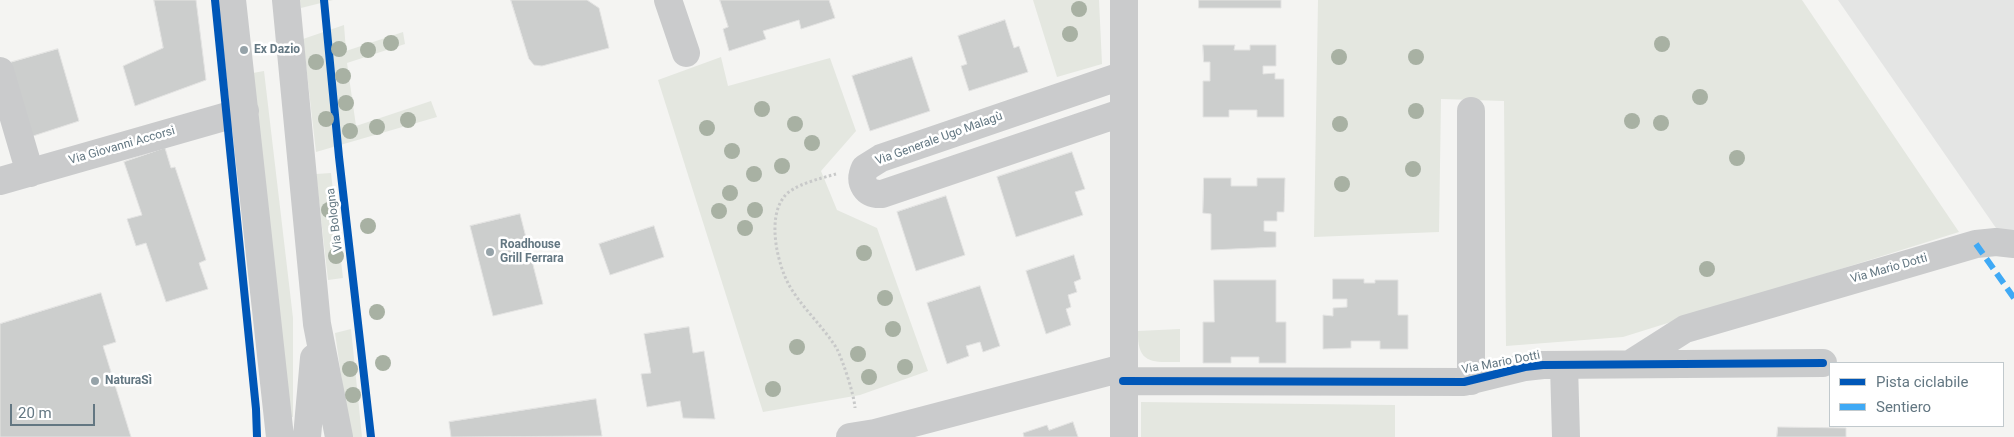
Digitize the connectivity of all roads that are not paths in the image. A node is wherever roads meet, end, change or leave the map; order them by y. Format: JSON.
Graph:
{"nodes":[{"id":1,"x":232,"y":0,"type":"edge"},
{"id":2,"x":286,"y":0,"type":"edge"},
{"id":3,"x":668,"y":0,"type":"edge"},
{"id":4,"x":1124,"y":0,"type":"edge"},
{"id":5,"x":686,"y":53,"type":"dead end"},
{"id":6,"x":0,"y":71,"type":"edge"},
{"id":7,"x":1124,"y":74,"type":"junction"},
{"id":8,"x":245,"y":111,"type":"junction"},
{"id":9,"x":1471,"y":111,"type":"dead end"},
{"id":10,"x":1124,"y":112,"type":"junction"},
{"id":11,"x":30,"y":173,"type":"junction"},
{"id":12,"x":0,"y":181,"type":"edge"},
{"id":13,"x":2014,"y":244,"type":"edge"},
{"id":14,"x":318,"y":324,"type":"junction"},
{"id":15,"x":1823,"y":363,"type":"dead end"},
{"id":16,"x":1630,"y":364,"type":"junction"},
{"id":17,"x":1564,"y":365,"type":"junction"},
{"id":18,"x":1123,"y":375,"type":"junction"},
{"id":19,"x":1471,"y":380,"type":"junction"},
{"id":20,"x":854,"y":436,"type":"edge"},
{"id":21,"x":280,"y":437,"type":"edge"},
{"id":22,"x":307,"y":437,"type":"edge"},
{"id":23,"x":339,"y":437,"type":"edge"},
{"id":24,"x":1124,"y":437,"type":"edge"},
{"id":25,"x":1566,"y":437,"type":"edge"}],
"edges":[{"from":1,"to":8,"type":"street"},
{"from":2,"to":14,"type":"street"},
{"from":3,"to":5,"type":"street"},
{"from":4,"to":7,"type":"street"},
{"from":6,"to":11,"type":"street"},
{"from":7,"to":10,"type":"street"},
{"from":7,"to":10,"type":"street","name":"Via Generale Ugo Malagù"},
{"from":8,"to":11,"type":"street","name":"Via Giovanni Accorsi"},
{"from":8,"to":21,"type":"street"},
{"from":9,"to":19,"type":"street","name":"Via Mario Dotti"},
{"from":10,"to":18,"type":"street"},
{"from":11,"to":12,"type":"street","name":"Via Giovanni Accorsi"},
{"from":13,"to":16,"type":"street","name":"Via Mario Dotti"},
{"from":14,"to":22,"type":"street"},
{"from":14,"to":23,"type":"street"},
{"from":15,"to":16,"type":"street","name":"Via Mario Dotti"},
{"from":16,"to":17,"type":"street","name":"Via Mario Dotti"},
{"from":17,"to":19,"type":"street","name":"Via Mario Dotti"},
{"from":17,"to":25,"type":"street"},
{"from":18,"to":19,"type":"street","name":"Via Mario Dotti"},
{"from":18,"to":20,"type":"street"},
{"from":18,"to":24,"type":"street"}]}
